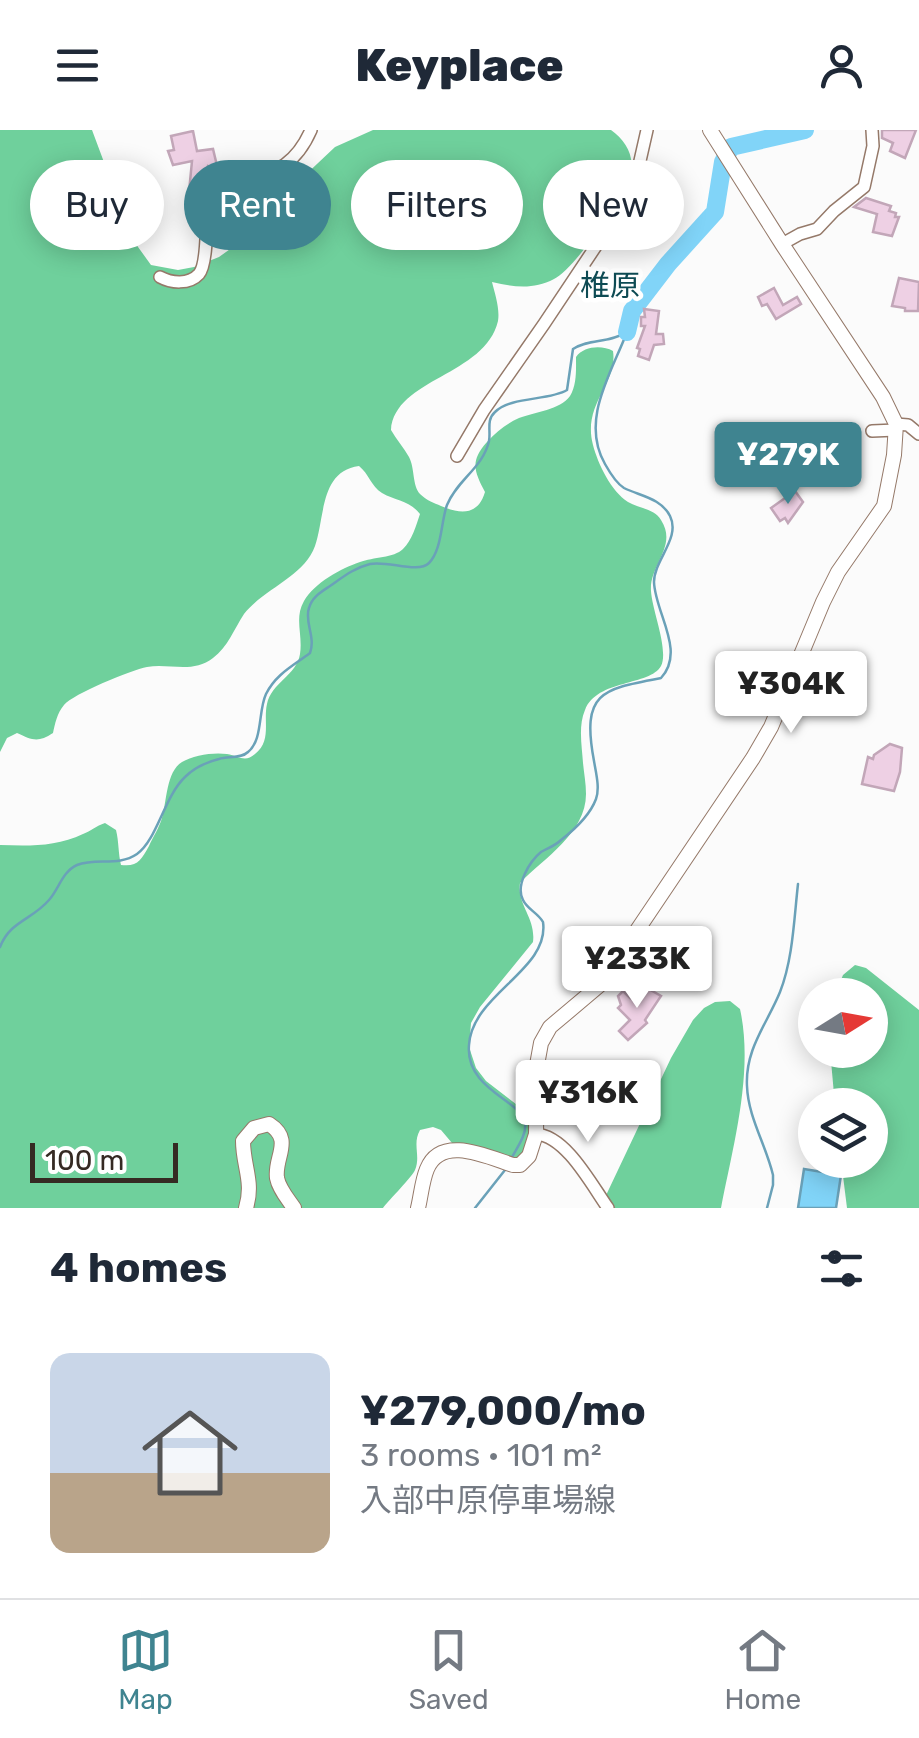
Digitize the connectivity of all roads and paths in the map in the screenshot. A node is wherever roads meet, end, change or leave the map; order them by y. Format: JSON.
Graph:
{"nodes":[{"id":1,"x":311,"y":130,"type":"edge"},
{"id":2,"x":647,"y":130,"type":"edge"},
{"id":3,"x":872,"y":130,"type":"edge"},
{"id":4,"x":714,"y":136,"type":"edge"},
{"id":5,"x":782,"y":244,"type":"junction"},
{"id":6,"x":160,"y":276,"type":"dead end"},
{"id":7,"x":896,"y":427,"type":"junction"},
{"id":8,"x":872,"y":431,"type":"dead end"},
{"id":9,"x":919,"y":434,"type":"edge"},
{"id":10,"x":457,"y":456,"type":"dead end"},
{"id":11,"x":536,"y":1134,"type":"junction"},
{"id":12,"x":246,"y":1208,"type":"edge"},
{"id":13,"x":294,"y":1208,"type":"edge"},
{"id":14,"x":418,"y":1208,"type":"edge"},
{"id":15,"x":608,"y":1208,"type":"edge"}],
"edges":[{"from":1,"to":6,"type":"street"},
{"from":2,"to":10,"type":"street"},
{"from":3,"to":5,"type":"street"},
{"from":4,"to":5,"type":"main road"},
{"from":5,"to":7,"type":"main road"},
{"from":7,"to":8,"type":"street"},
{"from":7,"to":9,"type":"street"},
{"from":7,"to":11,"type":"main road"},
{"from":11,"to":14,"type":"main road"},
{"from":11,"to":15,"type":"street"},
{"from":12,"to":13,"type":"main road"}]}
